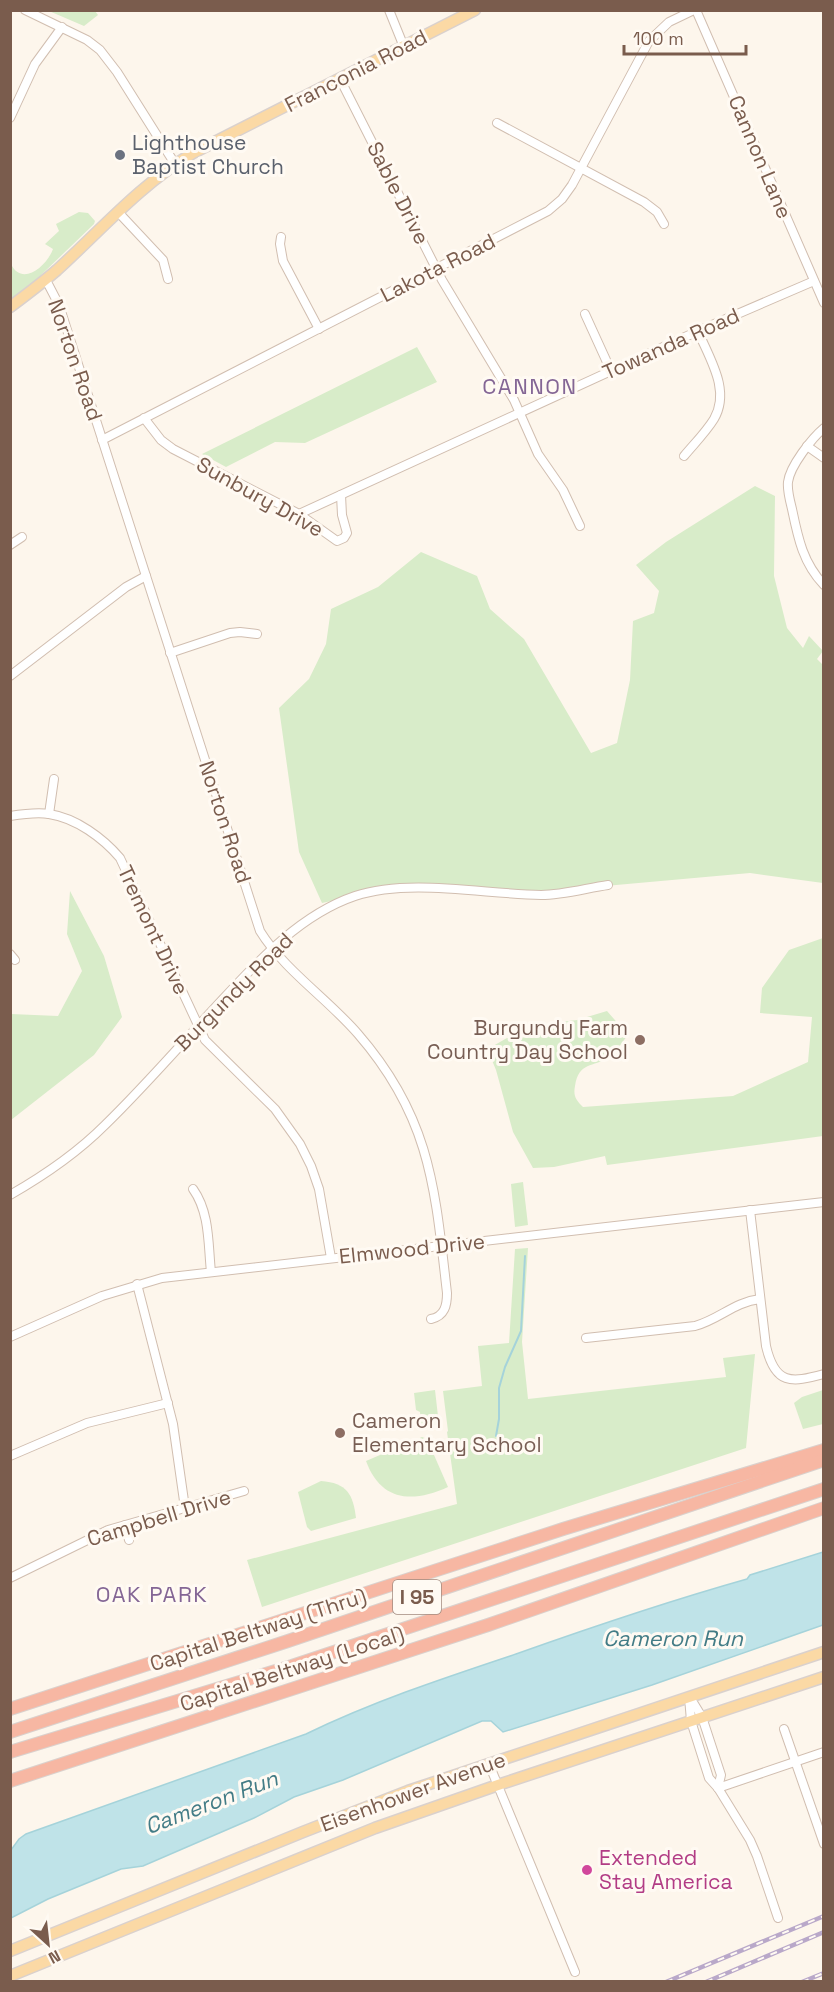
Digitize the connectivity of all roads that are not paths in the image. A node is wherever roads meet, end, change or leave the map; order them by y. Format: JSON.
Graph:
{"nodes":[{"id":1,"x":25,"y":10,"type":"edge"},
{"id":2,"x":389,"y":10,"type":"edge"},
{"id":3,"x":475,"y":10,"type":"edge"},
{"id":4,"x":695,"y":10,"type":"edge"},
{"id":5,"x":62,"y":27,"type":"junction"},
{"id":6,"x":404,"y":47,"type":"junction"},
{"id":7,"x":340,"y":79,"type":"junction"},
{"id":8,"x":10,"y":118,"type":"edge"},
{"id":9,"x":497,"y":123,"type":"dead end"},
{"id":10,"x":175,"y":164,"type":"junction"},
{"id":11,"x":581,"y":168,"type":"junction"},
{"id":12,"x":118,"y":212,"type":"junction"},
{"id":13,"x":664,"y":224,"type":"dead end"},
{"id":14,"x":281,"y":237,"type":"dead end"},
{"id":15,"x":436,"y":269,"type":"junction"},
{"id":16,"x":168,"y":279,"type":"dead end"},
{"id":17,"x":46,"y":280,"type":"junction"},
{"id":18,"x":814,"y":281,"type":"junction"},
{"id":19,"x":824,"y":303,"type":"edge"},
{"id":20,"x":10,"y":308,"type":"edge"},
{"id":21,"x":585,"y":314,"type":"dead end"},
{"id":22,"x":319,"y":329,"type":"junction"},
{"id":23,"x":698,"y":331,"type":"junction"},
{"id":24,"x":611,"y":371,"type":"junction"},
{"id":25,"x":519,"y":413,"type":"junction"},
{"id":26,"x":144,"y":418,"type":"junction"},
{"id":27,"x":824,"y":428,"type":"edge"},
{"id":28,"x":102,"y":440,"type":"junction"},
{"id":29,"x":807,"y":446,"type":"junction"},
{"id":30,"x":684,"y":456,"type":"dead end"},
{"id":31,"x":824,"y":458,"type":"edge"},
{"id":32,"x":341,"y":495,"type":"junction"},
{"id":33,"x":299,"y":514,"type":"junction"},
{"id":34,"x":580,"y":526,"type":"dead end"},
{"id":35,"x":22,"y":537,"type":"dead end"},
{"id":36,"x":10,"y":545,"type":"edge"},
{"id":37,"x":146,"y":576,"type":"junction"},
{"id":38,"x":824,"y":585,"type":"edge"},
{"id":39,"x":257,"y":634,"type":"dead end"},
{"id":40,"x":170,"y":653,"type":"junction"},
{"id":41,"x":10,"y":676,"type":"edge"},
{"id":42,"x":54,"y":778,"type":"dead end"},
{"id":43,"x":50,"y":814,"type":"junction"},
{"id":44,"x":10,"y":816,"type":"edge"},
{"id":45,"x":608,"y":885,"type":"dead end"},
{"id":46,"x":273,"y":948,"type":"junction"},
{"id":47,"x":197,"y":1027,"type":"junction"},
{"id":48,"x":193,"y":1189,"type":"dead end"},
{"id":49,"x":10,"y":1195,"type":"edge"},
{"id":50,"x":824,"y":1202,"type":"edge"},
{"id":51,"x":750,"y":1210,"type":"junction"},
{"id":52,"x":442,"y":1246,"type":"junction"},
{"id":53,"x":331,"y":1258,"type":"junction"},
{"id":54,"x":211,"y":1272,"type":"junction"},
{"id":55,"x":137,"y":1284,"type":"junction"},
{"id":56,"x":760,"y":1299,"type":"junction"},
{"id":57,"x":431,"y":1319,"type":"dead end"},
{"id":58,"x":10,"y":1337,"type":"edge"},
{"id":59,"x":586,"y":1338,"type":"dead end"},
{"id":60,"x":824,"y":1374,"type":"edge"},
{"id":61,"x":168,"y":1403,"type":"junction"},
{"id":62,"x":824,"y":1450,"type":"edge"},
{"id":63,"x":10,"y":1456,"type":"edge"},
{"id":64,"x":824,"y":1460,"type":"edge"},
{"id":65,"x":824,"y":1489,"type":"edge"},
{"id":66,"x":244,"y":1491,"type":"dead end"},
{"id":67,"x":185,"y":1508,"type":"junction"},
{"id":68,"x":824,"y":1508,"type":"edge"},
{"id":69,"x":124,"y":1525,"type":"junction"},
{"id":70,"x":129,"y":1540,"type":"dead end"},
{"id":71,"x":10,"y":1578,"type":"edge"},
{"id":72,"x":824,"y":1652,"type":"edge"},
{"id":73,"x":824,"y":1677,"type":"edge"},
{"id":74,"x":689,"y":1696,"type":"junction"},
{"id":75,"x":10,"y":1709,"type":"edge"},
{"id":76,"x":702,"y":1717,"type":"junction"},
{"id":77,"x":691,"y":1721,"type":"junction"},
{"id":78,"x":784,"y":1729,"type":"dead end"},
{"id":79,"x":10,"y":1732,"type":"edge"},
{"id":80,"x":99,"y":1751,"type":"junction"},
{"id":81,"x":10,"y":1752,"type":"edge"},
{"id":82,"x":824,"y":1752,"type":"edge"},
{"id":83,"x":795,"y":1762,"type":"junction"},
{"id":84,"x":489,"y":1764,"type":"junction"},
{"id":85,"x":10,"y":1781,"type":"edge"},
{"id":86,"x":498,"y":1785,"type":"junction"},
{"id":87,"x":10,"y":1787,"type":"edge"},
{"id":88,"x":718,"y":1788,"type":"junction"},
{"id":89,"x":824,"y":1844,"type":"edge"},
{"id":90,"x":778,"y":1917,"type":"dead end"},
{"id":91,"x":10,"y":1951,"type":"edge"},
{"id":92,"x":575,"y":1972,"type":"dead end"},
{"id":93,"x":10,"y":1976,"type":"edge"}],
"edges":[{"from":1,"to":5,"type":"street"},
{"from":2,"to":6,"type":"street"},
{"from":3,"to":6,"type":"main road","name":"Franconia Road"},
{"from":4,"to":11,"type":"street","name":"Lakota Road"},
{"from":4,"to":18,"type":"street","name":"Cannon Lane"},
{"from":5,"to":8,"type":"street"},
{"from":5,"to":10,"type":"street"},
{"from":6,"to":7,"type":"main road","name":"Franconia Road"},
{"from":7,"to":10,"type":"main road","name":"Franconia Road"},
{"from":7,"to":15,"type":"street","name":"Sable Drive"},
{"from":9,"to":11,"type":"street"},
{"from":10,"to":12,"type":"main road","name":"Franconia Road"},
{"from":11,"to":13,"type":"street"},
{"from":11,"to":15,"type":"street","name":"Lakota Road"},
{"from":12,"to":16,"type":"street"},
{"from":12,"to":17,"type":"main road","name":"Franconia Road"},
{"from":14,"to":22,"type":"street"},
{"from":15,"to":22,"type":"street","name":"Lakota Road"},
{"from":15,"to":25,"type":"street","name":"Sable Drive"},
{"from":17,"to":20,"type":"main road","name":"Franconia Road"},
{"from":17,"to":28,"type":"street","name":"Norton Road"},
{"from":18,"to":19,"type":"street","name":"Cannon Lane"},
{"from":18,"to":23,"type":"street","name":"Towanda Road"},
{"from":21,"to":24,"type":"street"},
{"from":22,"to":26,"type":"street","name":"Lakota Road"},
{"from":23,"to":24,"type":"street","name":"Towanda Road"},
{"from":23,"to":30,"type":"street"},
{"from":24,"to":25,"type":"street","name":"Towanda Road"},
{"from":25,"to":32,"type":"street","name":"Towanda Road"},
{"from":25,"to":34,"type":"street","name":"Sable Drive"},
{"from":26,"to":28,"type":"street","name":"Lakota Road"},
{"from":26,"to":33,"type":"street","name":"Sunbury Drive"},
{"from":27,"to":29,"type":"street"},
{"from":28,"to":37,"type":"street","name":"Norton Road"},
{"from":29,"to":31,"type":"street"},
{"from":29,"to":38,"type":"street"},
{"from":32,"to":33,"type":"street","name":"Towanda Road"},
{"from":32,"to":33,"type":"street","name":"Sunbury Drive"},
{"from":35,"to":36,"type":"street"},
{"from":37,"to":40,"type":"street","name":"Norton Road"},
{"from":37,"to":41,"type":"street"},
{"from":39,"to":40,"type":"street"},
{"from":40,"to":46,"type":"street","name":"Norton Road"},
{"from":42,"to":43,"type":"street"},
{"from":43,"to":44,"type":"street","name":"Tremont Drive"},
{"from":43,"to":47,"type":"street","name":"Tremont Drive"},
{"from":45,"to":46,"type":"street","name":"Burgundy Road"},
{"from":46,"to":47,"type":"street","name":"Burgundy Road"},
{"from":46,"to":52,"type":"street","name":"Norton Road"},
{"from":47,"to":49,"type":"street","name":"Burgundy Road"},
{"from":47,"to":53,"type":"street","name":"Tremont Drive"},
{"from":48,"to":54,"type":"street"},
{"from":50,"to":51,"type":"street","name":"Elmwood Drive"},
{"from":51,"to":52,"type":"street","name":"Elmwood Drive"},
{"from":51,"to":56,"type":"street"},
{"from":52,"to":53,"type":"street","name":"Elmwood Drive"},
{"from":52,"to":57,"type":"street","name":"Norton Road"},
{"from":53,"to":54,"type":"street","name":"Elmwood Drive"},
{"from":54,"to":55,"type":"street","name":"Elmwood Drive"},
{"from":55,"to":58,"type":"street","name":"Elmwood Drive"},
{"from":55,"to":61,"type":"street"},
{"from":56,"to":59,"type":"street"},
{"from":56,"to":60,"type":"street"},
{"from":61,"to":63,"type":"street"},
{"from":61,"to":67,"type":"street"},
{"from":62,"to":75,"type":"highway","number":"I 95"},
{"from":64,"to":79,"type":"highway","name":"Capital Beltway (Thru)","number":"I 95"},
{"from":65,"to":81,"type":"highway","name":"Capital Beltway (Thru)","number":"I 95"},
{"from":66,"to":67,"type":"street","name":"Campbell Drive"},
{"from":67,"to":69,"type":"street","name":"Campbell Drive"},
{"from":68,"to":80,"type":"highway","name":"Capital Beltway (Local)","number":"I 95"},
{"from":69,"to":70,"type":"street"},
{"from":69,"to":71,"type":"street","name":"Campbell Drive"},
{"from":72,"to":74,"type":"main road","name":"Eisenhower Avenue"},
{"from":73,"to":76,"type":"main road","name":"Eisenhower Avenue"},
{"from":74,"to":76,"type":"street"},
{"from":74,"to":77,"type":"street"},
{"from":74,"to":84,"type":"main road","name":"Eisenhower Avenue"},
{"from":76,"to":77,"type":"main road","name":"Eisenhower Avenue"},
{"from":76,"to":88,"type":"street"},
{"from":77,"to":86,"type":"main road","name":"Eisenhower Avenue"},
{"from":77,"to":88,"type":"street"},
{"from":78,"to":83,"type":"street"},
{"from":80,"to":85,"type":"highway","name":"Capital Beltway (Local)","number":"I 95"},
{"from":80,"to":87,"type":"highway"},
{"from":82,"to":83,"type":"street"},
{"from":83,"to":88,"type":"street"},
{"from":83,"to":89,"type":"street"},
{"from":84,"to":86,"type":"street"},
{"from":84,"to":91,"type":"main road","name":"Eisenhower Avenue"},
{"from":86,"to":92,"type":"street"},
{"from":86,"to":93,"type":"main road","name":"Eisenhower Avenue"},
{"from":88,"to":90,"type":"street"}]}
